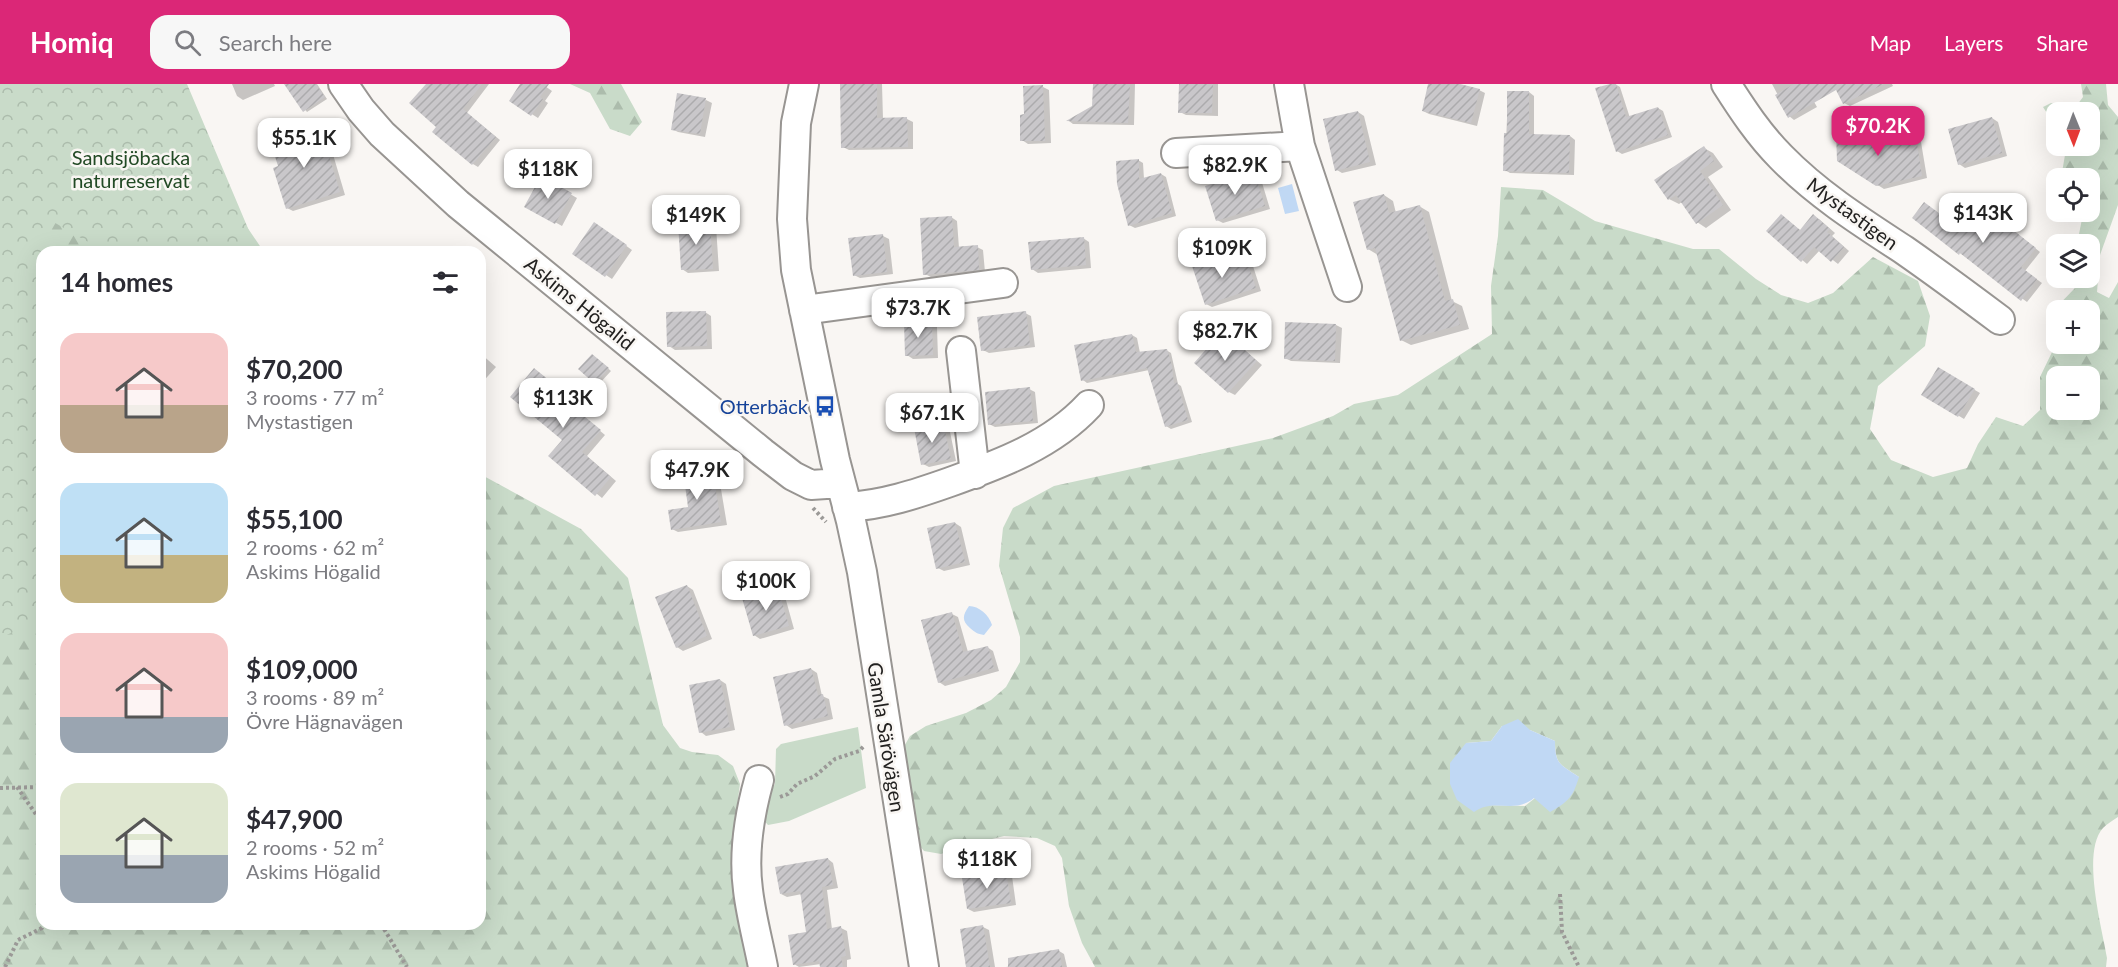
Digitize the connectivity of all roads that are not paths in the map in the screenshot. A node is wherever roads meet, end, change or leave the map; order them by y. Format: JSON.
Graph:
{"nodes":[{"id":1,"x":343,"y":84,"type":"edge"},
{"id":2,"x":804,"y":84,"type":"edge"},
{"id":3,"x":1289,"y":84,"type":"edge"},
{"id":4,"x":1726,"y":84,"type":"edge"},
{"id":5,"x":1300,"y":146,"type":"junction"},
{"id":6,"x":1176,"y":153,"type":"dead end"},
{"id":7,"x":1004,"y":283,"type":"dead end"},
{"id":8,"x":1347,"y":287,"type":"dead end"},
{"id":9,"x":804,"y":310,"type":"junction"},
{"id":10,"x":2000,"y":320,"type":"dead end"},
{"id":11,"x":961,"y":351,"type":"dead end"},
{"id":12,"x":1089,"y":405,"type":"dead end"},
{"id":13,"x":975,"y":474,"type":"junction"},
{"id":14,"x":844,"y":495,"type":"junction"},
{"id":15,"x":757,"y":790,"type":"road end"},
{"id":16,"x":763,"y":967,"type":"edge"},
{"id":17,"x":924,"y":967,"type":"edge"}],
"edges":[{"from":1,"to":14,"type":"street","name":"Askims Högalid"},
{"from":2,"to":9,"type":"street","name":"Gamla Särövägen"},
{"from":3,"to":5,"type":"street"},
{"from":4,"to":10,"type":"street","name":"Mystastigen"},
{"from":5,"to":6,"type":"street"},
{"from":5,"to":8,"type":"street"},
{"from":7,"to":9,"type":"street"},
{"from":9,"to":14,"type":"street","name":"Gamla Särövägen"},
{"from":11,"to":13,"type":"street"},
{"from":12,"to":13,"type":"street"},
{"from":13,"to":14,"type":"street"},
{"from":14,"to":17,"type":"street","name":"Gamla Särövägen"},
{"from":15,"to":16,"type":"street"}]}
